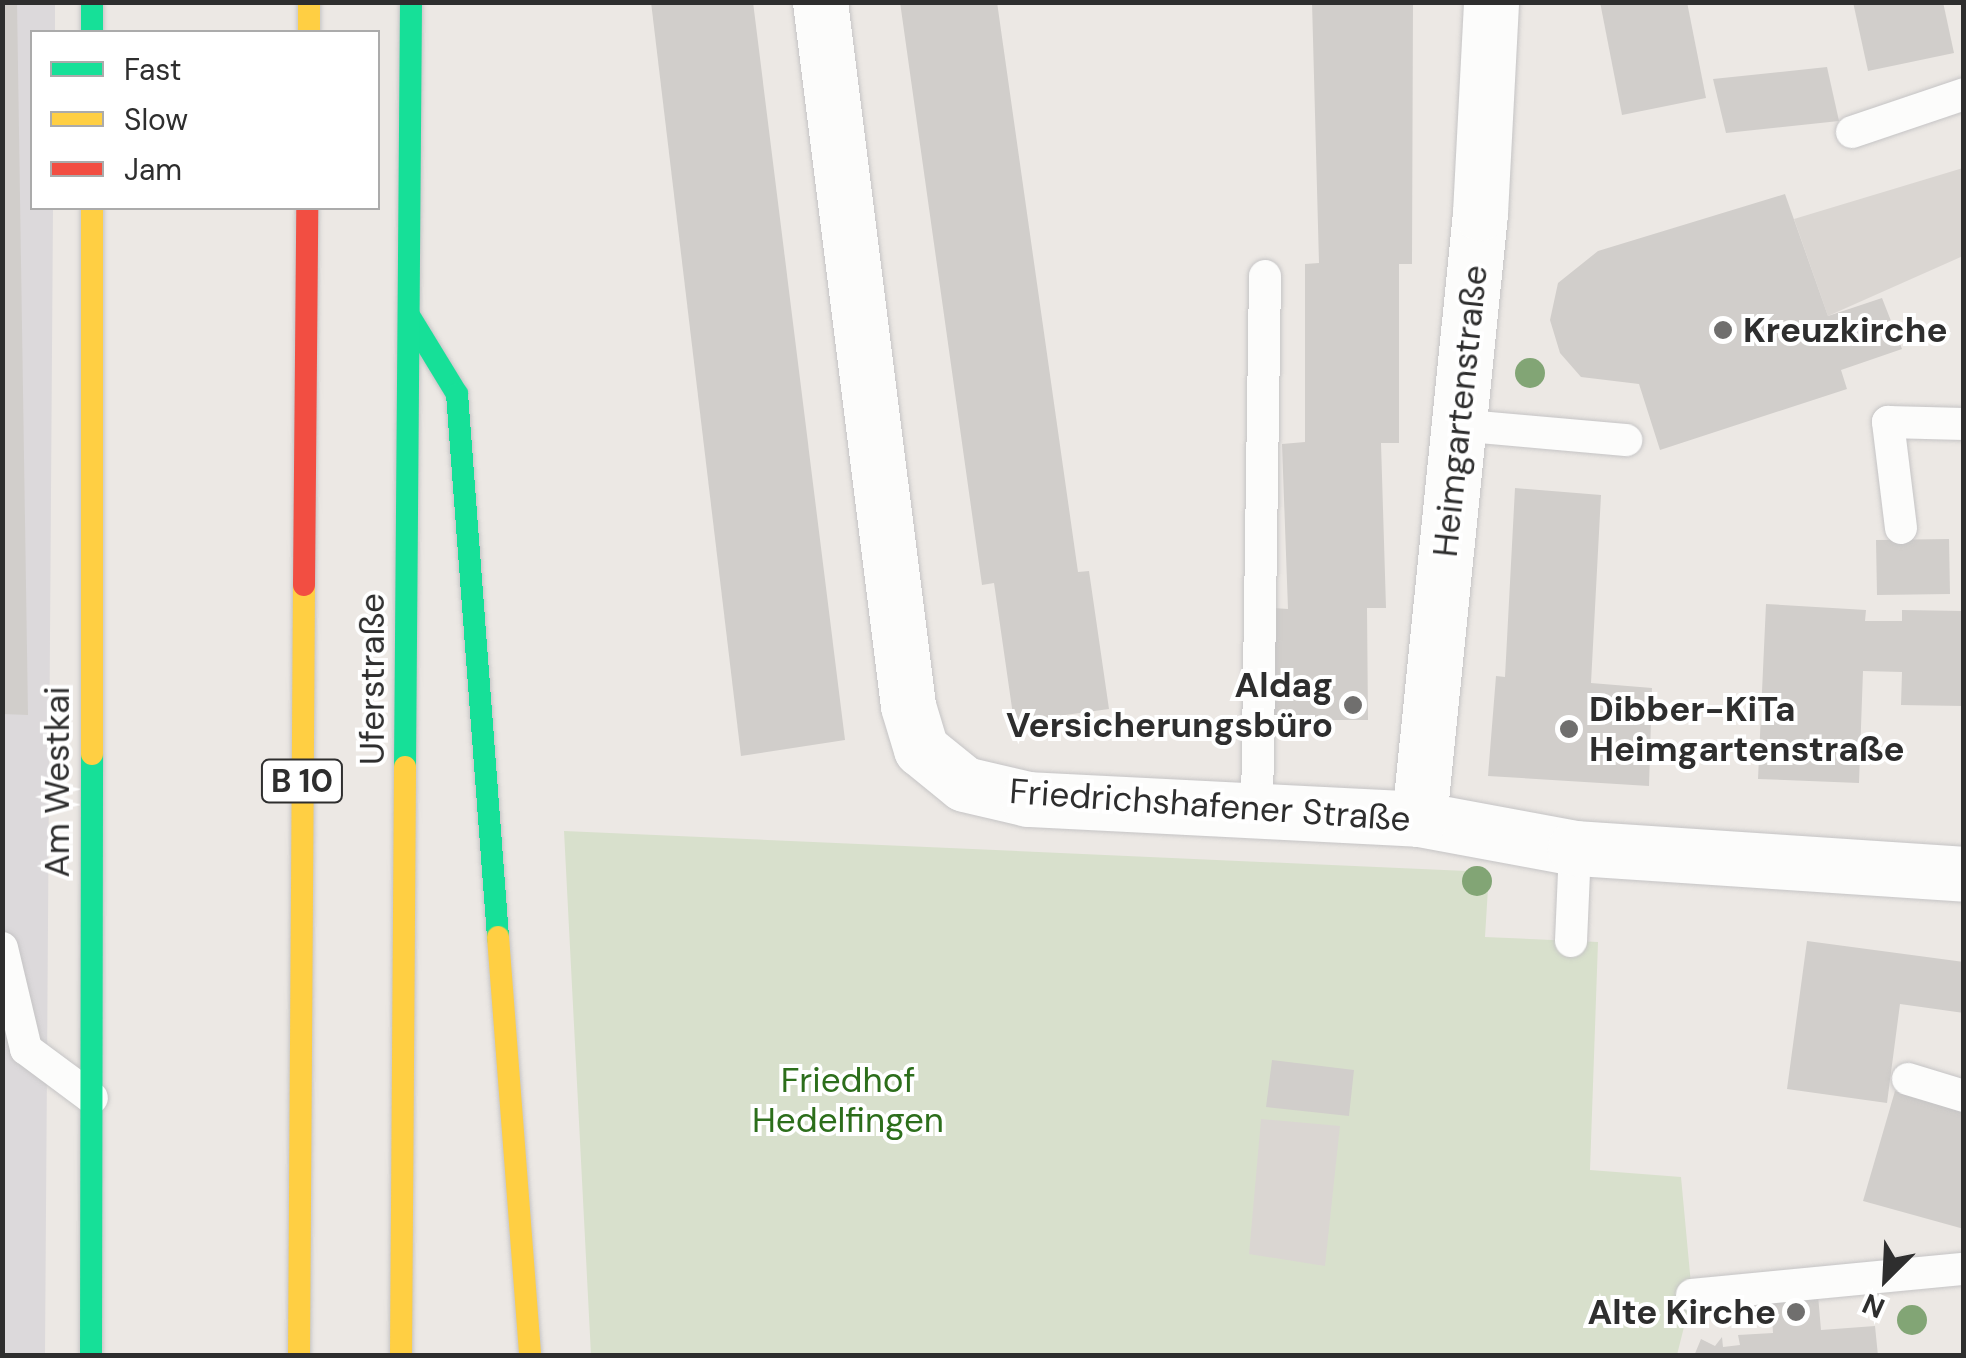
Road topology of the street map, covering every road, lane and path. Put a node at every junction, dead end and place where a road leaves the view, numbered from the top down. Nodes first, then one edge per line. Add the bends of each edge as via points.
1 (92, 2) edge
2 (309, 2) edge
3 (411, 2) edge
4 (820, 2) edge
5 (1491, 2) edge
6 (92, 30) edge
7 (309, 30) edge
8 (1964, 94) edge
9 (1852, 132) dead end
10 (92, 210) edge
11 (307, 210) edge
12 (1264, 276) dead end
13 (410, 317) junction
14 (1457, 424) junction
15 (1964, 424) edge
16 (1626, 440) dead end
17 (1900, 528) dead end
18 (1258, 810) junction
19 (1419, 819) junction
20 (1576, 848) junction
21 (1964, 874) edge
22 (1570, 941) dead end
23 (2, 948) edge
24 (1908, 1079) dead end
25 (1964, 1096) edge
26 (92, 1098) junction
27 (1964, 1270) edge
28 (1692, 1295) dead end
29 (91, 1356) edge
30 (299, 1356) edge
31 (401, 1356) edge
32 (530, 1356) edge

1 - 6 main road
2 - 7 main road
3 - 13 main road, Uferstraße
4 - 18 street, Friedrichshafener Straße via 908,706 920,749 964,784 1028,798
5 - 14 street, Heimgartenstraße via 1494,62
8 - 9 lane
10 - 26 main road, Am Westkai
11 - 30 main road, Uferstraße / B 10
12 - 18 lane
13 - 31 main road, Uferstraße
13 - 32 main road via 457,394
14 - 16 lane
14 - 19 street, Heimgartenstraße
15 - 17 lane via 1888,422
18 - 19 street, Friedrichshafener Straße
19 - 20 street, Friedrichshafener Straße
20 - 21 street, Friedrichshafener Straße
20 - 22 lane
23 - 26 lane via 26,1050
24 - 25 lane
26 - 29 main road, Am Westkai
27 - 28 lane

